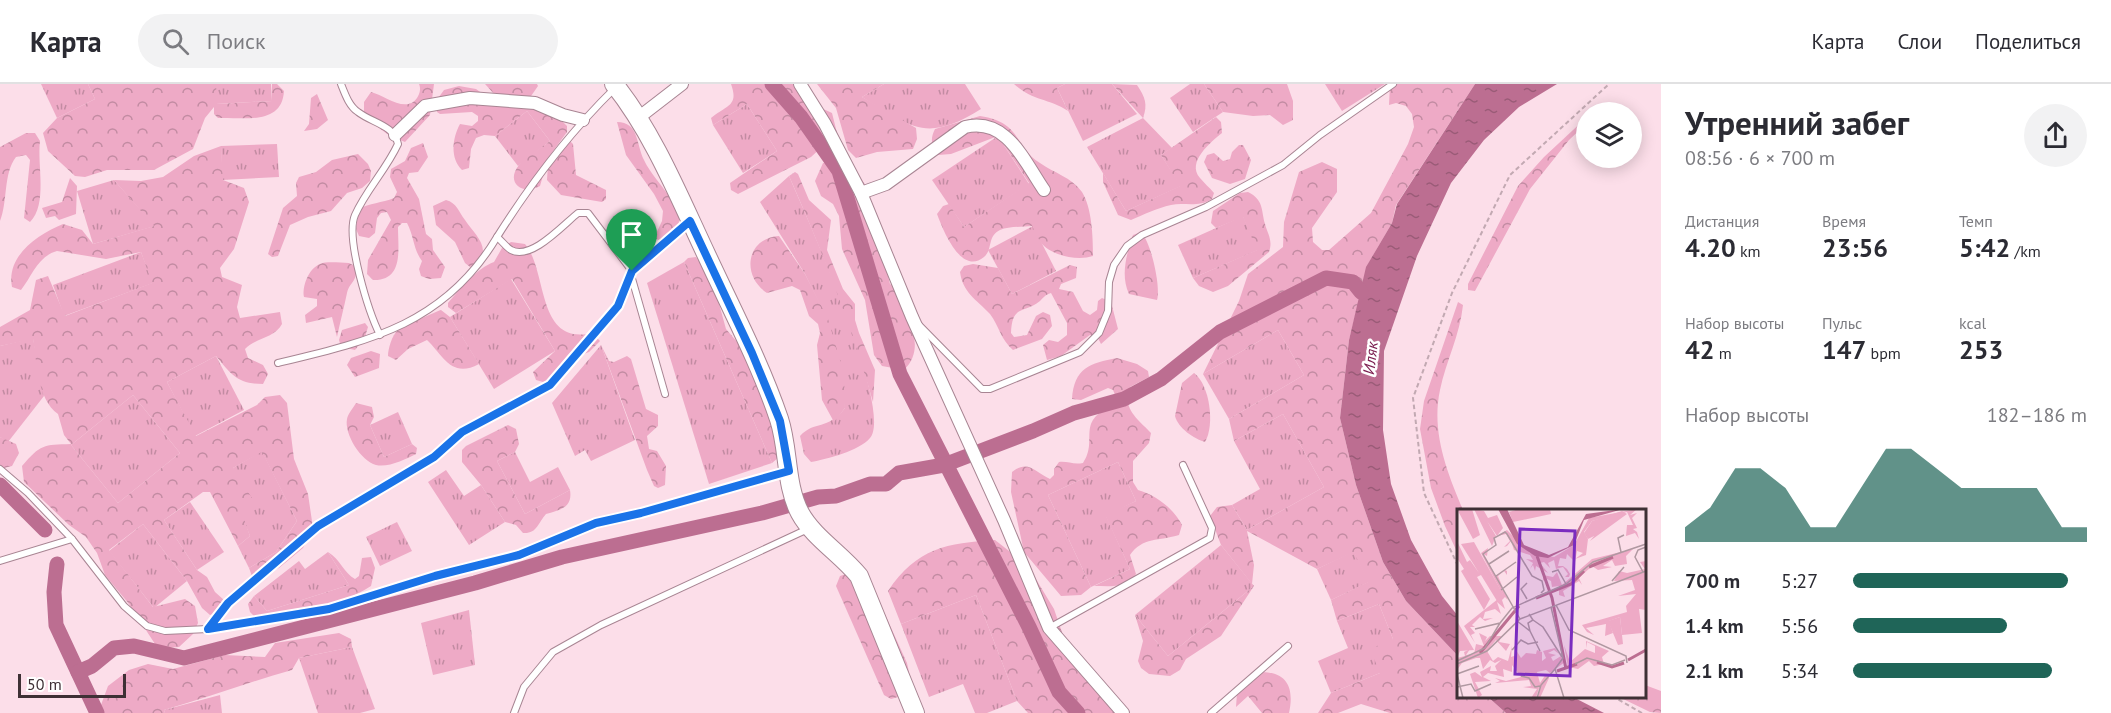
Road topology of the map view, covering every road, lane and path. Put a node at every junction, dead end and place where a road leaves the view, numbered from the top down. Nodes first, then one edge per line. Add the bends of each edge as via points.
1 (340, 84) edge
2 (682, 84) edge
3 (800, 84) edge
4 (1393, 84) edge
5 (1609, 84) edge
6 (615, 85) edge
7 (638, 118) junction
8 (583, 120) junction
9 (395, 135) junction
10 (1044, 190) dead end
11 (861, 193) junction
12 (690, 221) junction
13 (497, 237) junction
14 (631, 272) junction
15 (912, 317) junction
16 (380, 335) junction
17 (278, 363) dead end
18 (665, 394) dead end
19 (1183, 465) dead end
20 (0, 469) edge
21 (789, 471) junction
22 (810, 528) junction
23 (72, 539) junction
24 (0, 561) edge
25 (1457, 564) edge
26 (1049, 628) junction
27 (208, 629) junction
28 (1288, 646) dead end
29 (1616, 698) edge
30 (514, 713) edge
31 (915, 713) edge
32 (1123, 713) edge
33 (1211, 713) edge
34 (1642, 713) edge

1 - 9 lane via 357,112
2 - 7 street
3 - 11 street
4 - 15 lane via 1283,165 1127,246 1114,265 1108,311 1099,333 1080,352 982,389
5 - 25 path via 1510,175 1452,293 1413,398 1424,493
6 - 7 street
6 - 8 lane
7 - 12 street
8 - 9 street via 535,103 470,98 425,106
8 - 13 lane via 524,195
9 - 16 lane via 398,144 389,164 353,218 358,272 369,315
10 - 11 street via 1011,141 985,124 965,128 886,184
11 - 15 street
12 - 14 lane
12 - 21 street via 780,421
13 - 14 lane via 511,250 534,249 578,213 588,213
13 - 16 lane via 482,263 447,298
14 - 18 lane
14 - 27 lane via 618,306 550,385 462,432 434,457 318,526 228,603
15 - 26 street
16 - 17 lane via 356,345
19 - 26 lane via 1212,528 1210,538
20 - 23 lane
21 - 22 street via 799,511
21 - 27 lane via 596,523 519,555 329,609
22 - 30 lane via 601,625 553,652 524,687
22 - 31 street via 859,576
23 - 24 lane
23 - 27 lane via 124,606 147,626 165,631
26 - 32 street
28 - 33 lane
29 - 34 path

